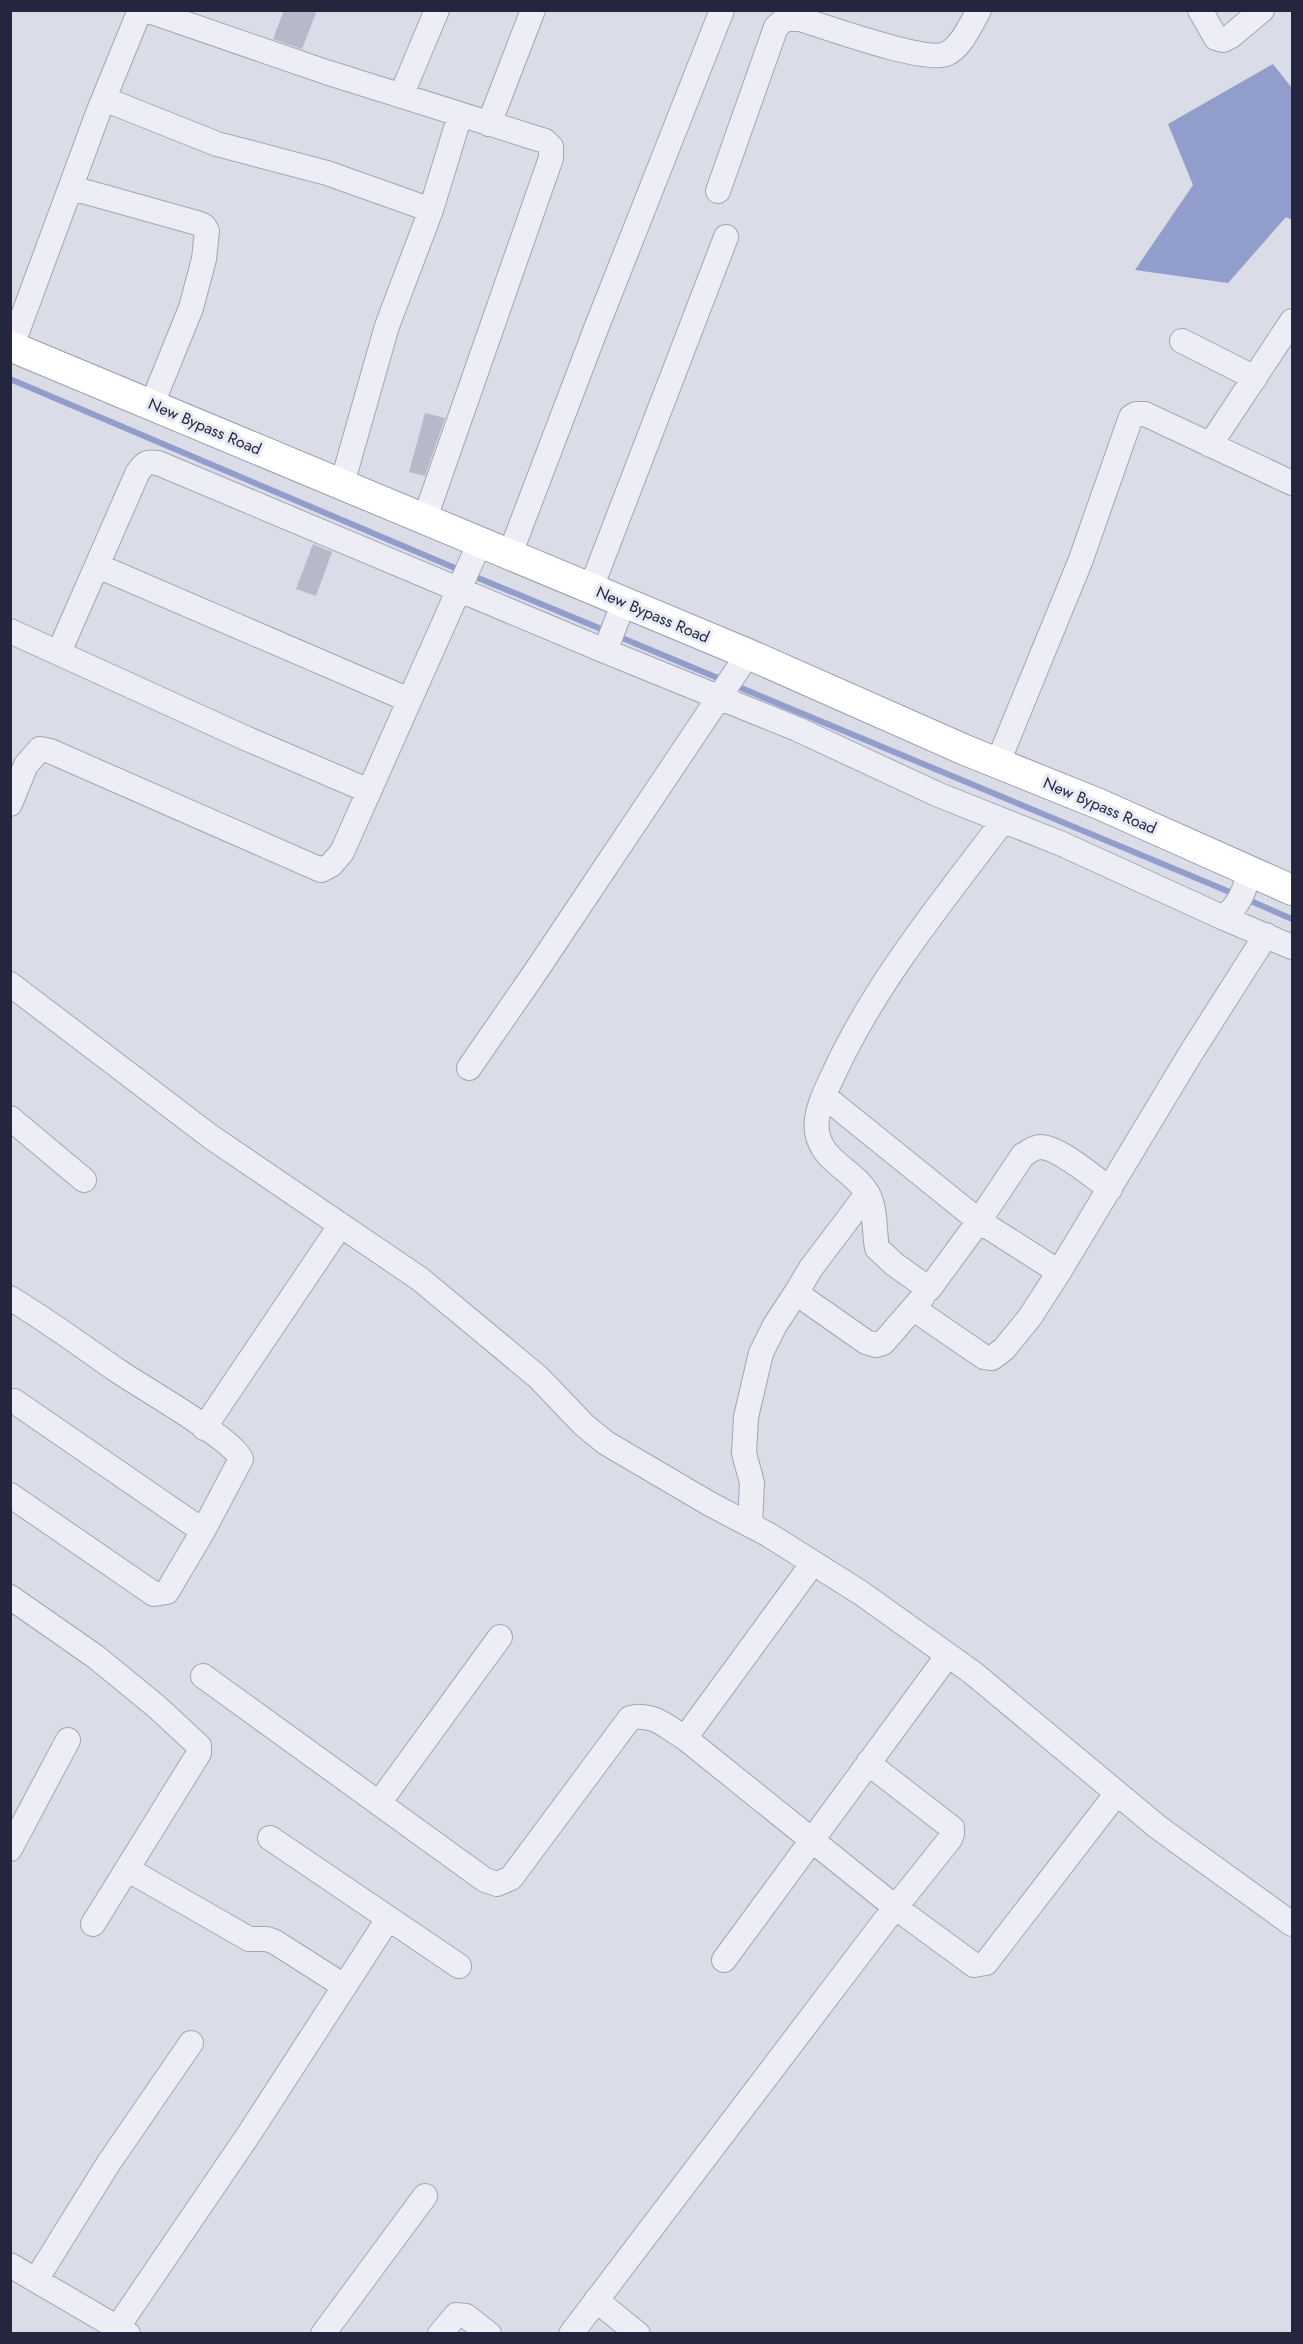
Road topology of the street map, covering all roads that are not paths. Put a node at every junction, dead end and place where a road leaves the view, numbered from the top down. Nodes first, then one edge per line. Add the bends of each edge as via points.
1 (140, 10) edge
2 (146, 10) edge
3 (437, 10) edge
4 (533, 10) edge
5 (722, 10) edge
6 (979, 10) edge
7 (1200, 10) edge
8 (1262, 10) edge
9 (402, 96) junction
10 (104, 99) junction
11 (460, 115) junction
12 (489, 124) junction
13 (72, 188) junction
14 (718, 191) dead end
15 (431, 210) junction
16 (726, 237) dead end
17 (1293, 321) edge
18 (1182, 341) dead end
19 (11, 348) edge
20 (1255, 378) junction
21 (152, 404) junction
22 (1210, 445) junction
23 (1293, 483) edge
24 (342, 484) junction
25 (425, 518) junction
26 (510, 554) junction
27 (98, 566) junction
28 (467, 569) junction
29 (591, 588) junction
30 (613, 629) junction
31 (10, 631) edge
32 (59, 652) junction
33 (732, 678) junction
34 (409, 700) junction
35 (998, 762) junction
36 (369, 791) junction
37 (10, 804) edge
38 (1004, 821) junction
39 (1293, 890) edge
40 (1239, 897) junction
41 (1266, 935) junction
42 (1293, 947) edge
43 (10, 984) edge
44 (469, 1068) dead end
45 (824, 1096) junction
46 (10, 1118) edge
47 (84, 1180) dead end
48 (1110, 1189) junction
49 (867, 1194) junction
50 (979, 1221) junction
51 (843, 1224) junction
52 (340, 1226) junction
53 (877, 1248) junction
54 (1059, 1272) junction
55 (928, 1289) junction
56 (796, 1293) junction
57 (10, 1298) edge
58 (914, 1309) junction
59 (12, 1399) edge
60 (204, 1428) junction
61 (10, 1495) edge
62 (750, 1525) junction
63 (203, 1531) junction
64 (813, 1563) junction
65 (10, 1597) edge
66 (500, 1637) dead end
67 (948, 1655) junction
68 (203, 1676) dead end
69 (685, 1738) junction
70 (68, 1740) dead end
71 (868, 1762) junction
72 (1116, 1793) junction
73 (379, 1803) junction
74 (270, 1838) dead end
75 (811, 1839) junction
76 (10, 1849) edge
77 (127, 1869) junction
78 (895, 1908) junction
79 (388, 1919) junction
80 (93, 1924) dead end
81 (1293, 1924) edge
82 (724, 1960) dead end
83 (459, 1966) dead end
84 (344, 1986) junction
85 (191, 2043) dead end
86 (424, 2196) dead end
87 (10, 2265) edge
88 (36, 2280) junction
89 (596, 2300) junction
90 (119, 2331) edge
91 (323, 2334) edge
92 (440, 2334) edge
93 (489, 2334) edge
94 (571, 2334) edge
95 (638, 2334) edge

1 - 10 street
2 - 9 street
3 - 9 street
4 - 12 street
5 - 26 street
6 - 14 street via 960,42 948,54 935,57 800,19 785,19 776,27
7 - 8 street via 1216,38 1223,40
9 - 11 street
10 - 13 street
10 - 15 street via 217,144 327,173
11 - 12 street
11 - 15 street
12 - 25 street via 545,141 552,153
13 - 19 street
13 - 21 street via 197,223 207,231 191,308
15 - 24 street via 387,326
16 - 29 street
17 - 20 street
18 - 20 street
19 - 21 main road, New Bypass Road
20 - 22 street
21 - 24 main road, New Bypass Road
22 - 23 street
22 - 35 street via 1145,414 1131,417 1080,562
24 - 25 main road, New Bypass Road
25 - 28 main road, New Bypass Road
26 - 28 main road, New Bypass Road
26 - 29 main road, New Bypass Road
27 - 28 street via 137,474 150,461
27 - 32 street
27 - 34 street
28 - 30 street
28 - 34 street
29 - 30 main road, New Bypass Road
30 - 33 main road, New Bypass Road
30 - 33 street
31 - 32 street
32 - 36 street
33 - 35 main road, New Bypass Road
33 - 38 street via 797,729
33 - 44 street
34 - 36 street
35 - 40 main road, New Bypass Road via 1099,804
36 - 37 street via 342,852 321,870 40,749 27,765
38 - 40 street via 1062,844
38 - 45 street via 898,961 859,1024
39 - 40 main road, New Bypass Road
40 - 41 street
41 - 42 street
41 - 48 street
43 - 52 street via 211,1137
45 - 49 street via 817,1127 819,1142
45 - 50 street
46 - 47 street
48 - 50 street via 1057,1152 1042,1147 1033,1149 1023,1155
48 - 54 street
49 - 51 street
49 - 53 street via 873,1208
50 - 54 street
50 - 55 street
51 - 53 street
51 - 56 street
52 - 60 street
52 - 62 street via 420,1279 538,1377 606,1443
53 - 55 street
54 - 58 street via 1030,1317 992,1358 984,1357
55 - 58 street
56 - 58 street via 876,1345 883,1343
56 - 62 street via 761,1353 746,1417 744,1453 752,1483
57 - 60 street
59 - 63 street
60 - 63 street via 234,1449 241,1459
61 - 63 street via 154,1594 167,1592
62 - 64 street
64 - 67 street
64 - 69 street
65 - 77 street via 96,1657 199,1746 199,1753
66 - 73 street
67 - 71 street
67 - 72 street
68 - 73 street
69 - 73 street via 658,1720 641,1715 630,1718 511,1878 497,1884 485,1880
69 - 75 street
70 - 76 street
71 - 75 street
71 - 78 street via 952,1828 950,1839
72 - 78 street via 986,1963 974,1965
72 - 81 street
74 - 79 street
75 - 78 street
75 - 82 street
77 - 80 street
77 - 84 street via 249,1939 275,1942
78 - 89 street
79 - 83 street
79 - 84 street
84 - 90 street
85 - 88 street via 108,2164
86 - 91 street
87 - 88 street
88 - 90 street
89 - 94 street
89 - 95 street
92 - 93 street via 456,2315 466,2316

